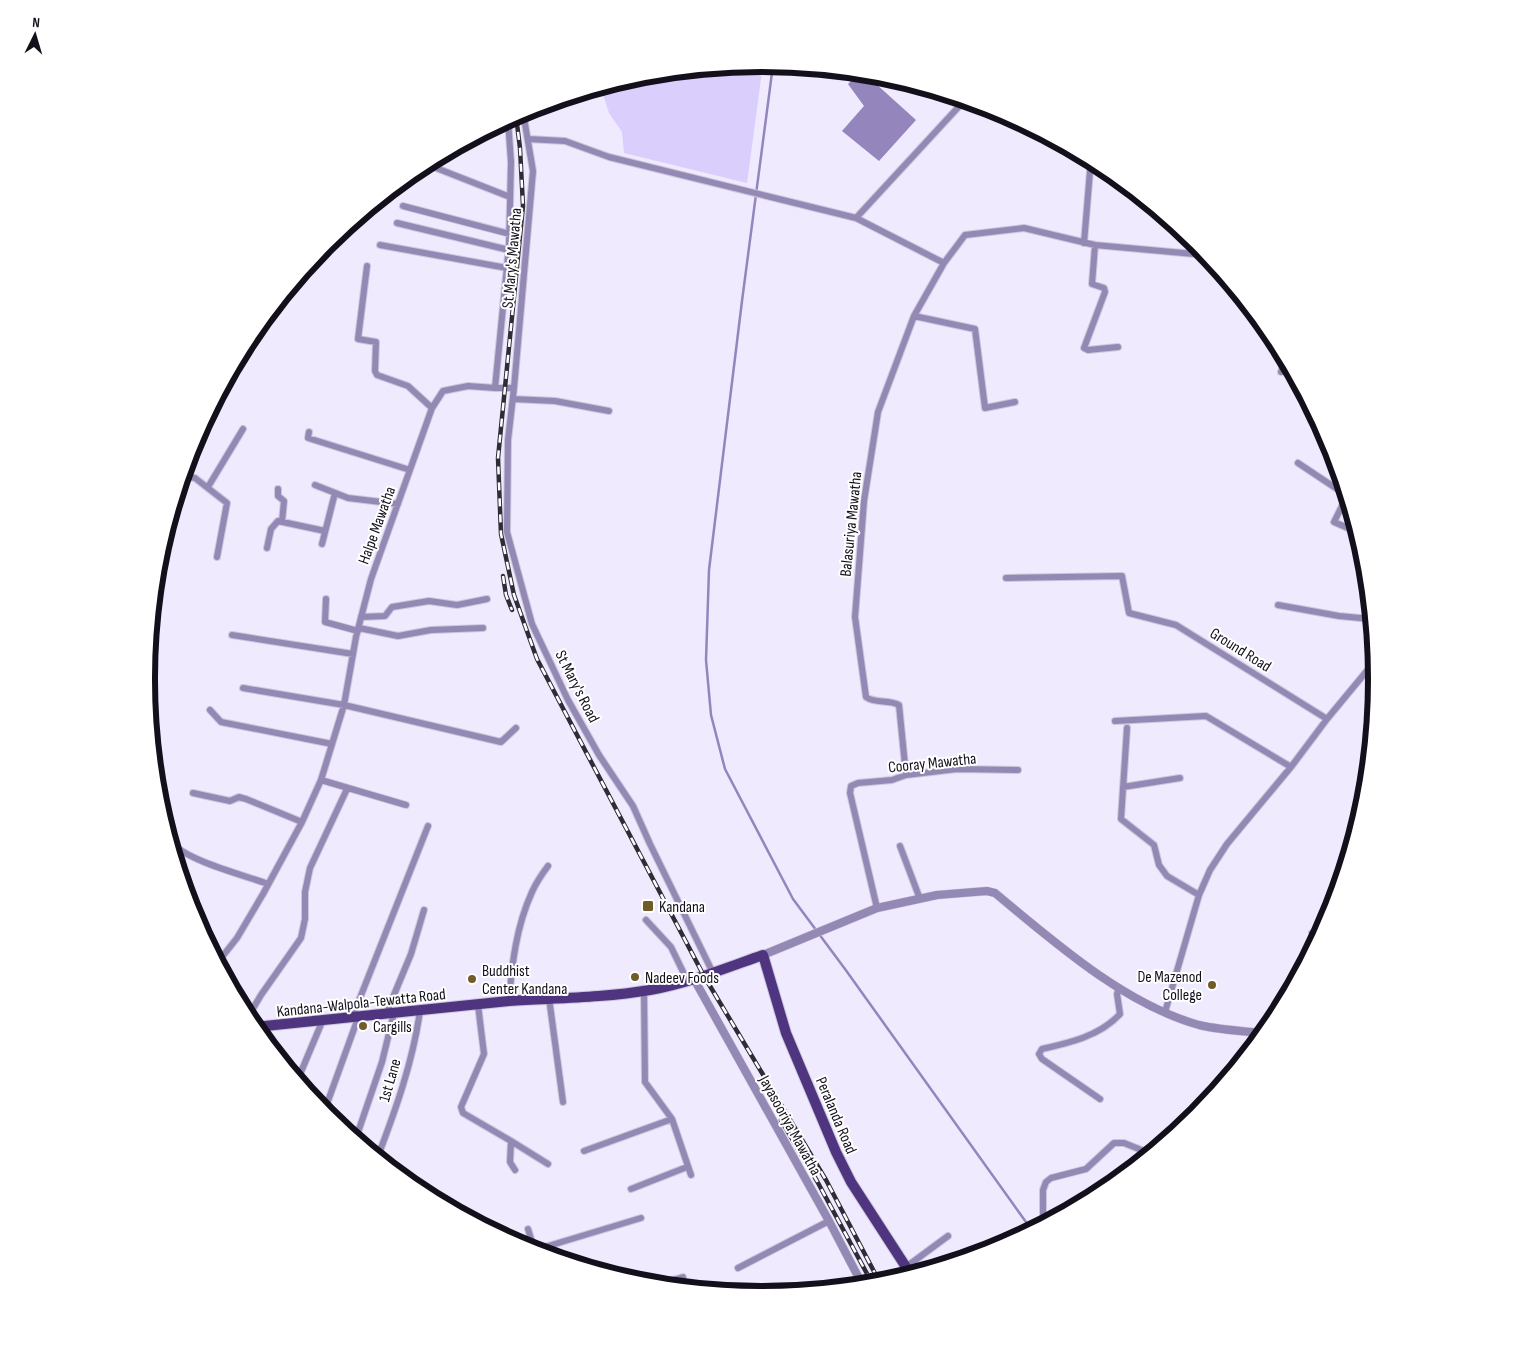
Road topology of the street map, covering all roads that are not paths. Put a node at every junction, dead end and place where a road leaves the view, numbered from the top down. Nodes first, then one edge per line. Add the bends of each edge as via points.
1 (959, 106) edge
2 (525, 121) edge
3 (509, 128) edge
4 (528, 139) junction
5 (436, 168) edge
6 (1090, 171) dead end
7 (510, 197) junction
8 (404, 206) dead end
9 (856, 218) junction
10 (397, 223) dead end
11 (510, 234) junction
12 (1084, 242) junction
13 (380, 245) dead end
14 (1095, 245) junction
15 (509, 250) junction
16 (1194, 254) edge
17 (944, 263) junction
18 (367, 266) dead end
19 (507, 268) junction
20 (914, 316) junction
21 (1118, 347) dead end
22 (1282, 369) edge
23 (1281, 372) dead end
24 (495, 388) junction
25 (514, 388) junction
26 (513, 399) junction
27 (1015, 402) dead end
28 (432, 408) junction
29 (610, 411) dead end
30 (243, 429) dead end
31 (309, 432) dead end
32 (1298, 463) dead end
33 (410, 470) junction
34 (190, 477) edge
35 (315, 484) dead end
36 (208, 487) junction
37 (278, 489) dead end
38 (1338, 491) edge
39 (335, 493) junction
40 (398, 504) junction
41 (1342, 505) edge
42 (282, 522) junction
43 (1348, 528) edge
44 (325, 531) junction
45 (322, 544) dead end
46 (267, 548) dead end
47 (217, 557) dead end
48 (1006, 578) dead end
49 (326, 599) dead end
50 (487, 599) dead end
51 (1278, 605) dead end
52 (361, 617) junction
53 (1365, 618) edge
54 (483, 628) dead end
55 (358, 630) junction
56 (232, 635) dead end
57 (353, 654) junction
58 (1368, 670) edge
59 (243, 688) dead end
60 (344, 705) junction
61 (210, 710) dead end
62 (1327, 718) junction
63 (1115, 721) dead end
64 (516, 728) dead end
65 (1127, 728) dead end
66 (332, 744) junction
67 (1291, 768) junction
68 (1018, 770) dead end
69 (906, 775) junction
70 (1180, 778) dead end
71 (321, 780) junction
72 (1122, 787) junction
73 (347, 789) junction
74 (194, 793) dead end
75 (406, 805) dead end
76 (302, 822) junction
77 (428, 826) dead end
78 (900, 846) dead end
79 (180, 850) edge
80 (548, 866) dead end
81 (268, 884) junction
82 (1199, 895) junction
83 (920, 899) junction
84 (877, 908) junction
85 (424, 910) dead end
86 (646, 920) dead end
87 (763, 955) junction
88 (223, 956) edge
89 (713, 973) junction
90 (691, 981) junction
91 (1119, 988) junction
92 (644, 990) junction
93 (549, 998) junction
94 (509, 1001) junction
95 (478, 1004) junction
96 (253, 1009) edge
97 (420, 1011) junction
98 (1165, 1012) junction
99 (390, 1014) junction
100 (355, 1018) junction
101 (322, 1022) junction
102 (264, 1026) edge
103 (1254, 1032) edge
104 (301, 1073) edge
105 (1100, 1099) dead end
106 (327, 1102) edge
107 (563, 1102) dead end
108 (672, 1119) junction
109 (358, 1131) edge
110 (511, 1141) junction
111 (380, 1150) edge
112 (1143, 1150) edge
113 (584, 1151) dead end
114 (548, 1164) dead end
115 (687, 1167) junction
116 (515, 1170) dead end
117 (691, 1174) dead end
118 (631, 1189) dead end
119 (1043, 1216) edge
120 (641, 1218) dead end
121 (829, 1221) junction
122 (528, 1229) dead end
123 (948, 1236) dead end
124 (532, 1240) edge
125 (548, 1246) edge
126 (914, 1266) edge
127 (738, 1268) dead end
128 (907, 1268) edge
129 (683, 1277) dead end
130 (857, 1278) edge
131 (676, 1279) edge

1 - 9 street
2 - 4 street, St.Mary's Mawatha
3 - 7 street
4 - 9 street via 565,141 609,157
4 - 25 street, St.Mary's Mawatha via 533,171
5 - 7 street
6 - 12 street
7 - 11 street
8 - 11 street
9 - 17 street
10 - 15 street
11 - 15 street
12 - 14 street, Balasuriya Mawatha
12 - 17 street, Balasuriya Mawatha via 1024,228 965,235
13 - 19 street
14 - 16 street, Balasuriya Mawatha
14 - 21 street via 1092,284 1104,288 1104,292 1084,348
15 - 19 street
17 - 20 street, Balasuriya Mawatha
18 - 28 street via 358,338 376,342 375,371 378,376 408,386
19 - 24 street
20 - 27 street via 975,330 985,408
20 - 69 street, Balasuriya Mawatha via 878,412 864,501 856,617 866,697 899,705
22 - 23 street
24 - 25 street
24 - 28 street, Halpe Mawatha via 468,386 444,391
25 - 26 street, St Mary's Road
26 - 29 street via 555,401
26 - 89 street, St Mary's Road via 508,440 507,532 532,624 568,700 633,806
28 - 33 street, Halpe Mawatha
30 - 36 street
31 - 33 street via 308,438
32 - 38 street
33 - 40 street, Halpe Mawatha
34 - 36 street
35 - 39 street
36 - 47 street via 228,503
37 - 42 street via 278,496 284,501
39 - 40 street via 348,498
39 - 44 street
40 - 52 street, Halpe Mawatha via 370,579
41 - 43 street via 1334,522
42 - 44 street
42 - 46 street via 271,529
44 - 45 street
48 - 62 street, Ground Road via 1122,576 1129,613 1176,625
49 - 55 street via 325,622
50 - 52 street via 457,605 428,601 392,607 385,616
51 - 53 street
52 - 55 street, Halpe Mawatha
54 - 55 street via 431,630 398,636
55 - 57 street, Halpe Mawatha
56 - 57 street
57 - 60 street, Halpe Mawatha
58 - 62 street
59 - 60 street
60 - 64 street via 501,742
60 - 66 street, Halpe Mawatha
61 - 66 street via 221,722
62 - 67 street
63 - 67 street via 1206,716
65 - 72 street
66 - 71 street, Halpe Mawatha
67 - 82 street via 1227,844
68 - 69 street, Cooray Mawatha via 957,769
69 - 84 street, Cooray Mawatha via 851,786 850,794
70 - 72 street
71 - 73 street
71 - 76 street, Halpe Mawatha
72 - 82 street via 1122,819 1154,845 1160,866 1167,876
73 - 75 street
73 - 96 street via 310,868 301,938
74 - 76 street via 230,801 239,797
76 - 81 street, Halpe Mawatha
77 - 100 street
78 - 83 street
79 - 81 street
80 - 94 street via 532,892 522,918 513,954
81 - 88 street, Halpe Mawatha
82 - 98 street
83 - 84 street
83 - 91 street via 980,891 995,893
84 - 87 street
85 - 99 street
86 - 90 street via 671,947
87 - 89 main road, Kandana-Walpola-Tewatta Road
87 - 128 main road, Peralanda Road via 786,1033 836,1152 851,1182
89 - 90 main road, Kandana-Walpola-Tewatta Road
90 - 92 main road, Kandana-Walpola-Tewatta Road
90 - 121 street, Jayasooriya Mawatha
91 - 98 street
91 - 105 street via 1120,1014 1114,1020 1079,1040 1042,1049 1039,1054
92 - 93 main road, Kandana-Walpola-Tewatta Road via 597,997
92 - 108 street via 644,1082
93 - 94 main road, Kandana-Walpola-Tewatta Road
93 - 107 street
94 - 95 main road, Kandana-Walpola-Tewatta Road
95 - 97 main road, Kandana-Walpola-Tewatta Road
95 - 110 street via 484,1054 462,1113
97 - 99 main road, Kandana-Walpola-Tewatta Road
97 - 111 street, 1st Lane via 400,1099
98 - 103 street via 1198,1025
99 - 100 main road, Kandana-Walpola-Tewatta Road
99 - 109 street via 382,1062
100 - 101 main road, Kandana-Walpola-Tewatta Road
100 - 106 street
101 - 102 main road, Kandana-Walpola-Tewatta Road
101 - 104 street
108 - 113 street
108 - 115 street
110 - 114 street
110 - 116 street via 510,1162
112 - 119 street via 1124,1143 1114,1143 1086,1169 1051,1178 1043,1190
115 - 117 street
115 - 118 street
120 - 125 street
121 - 127 street
121 - 130 street, Jayasooriya Mawatha
122 - 124 street
123 - 126 street
129 - 131 street

